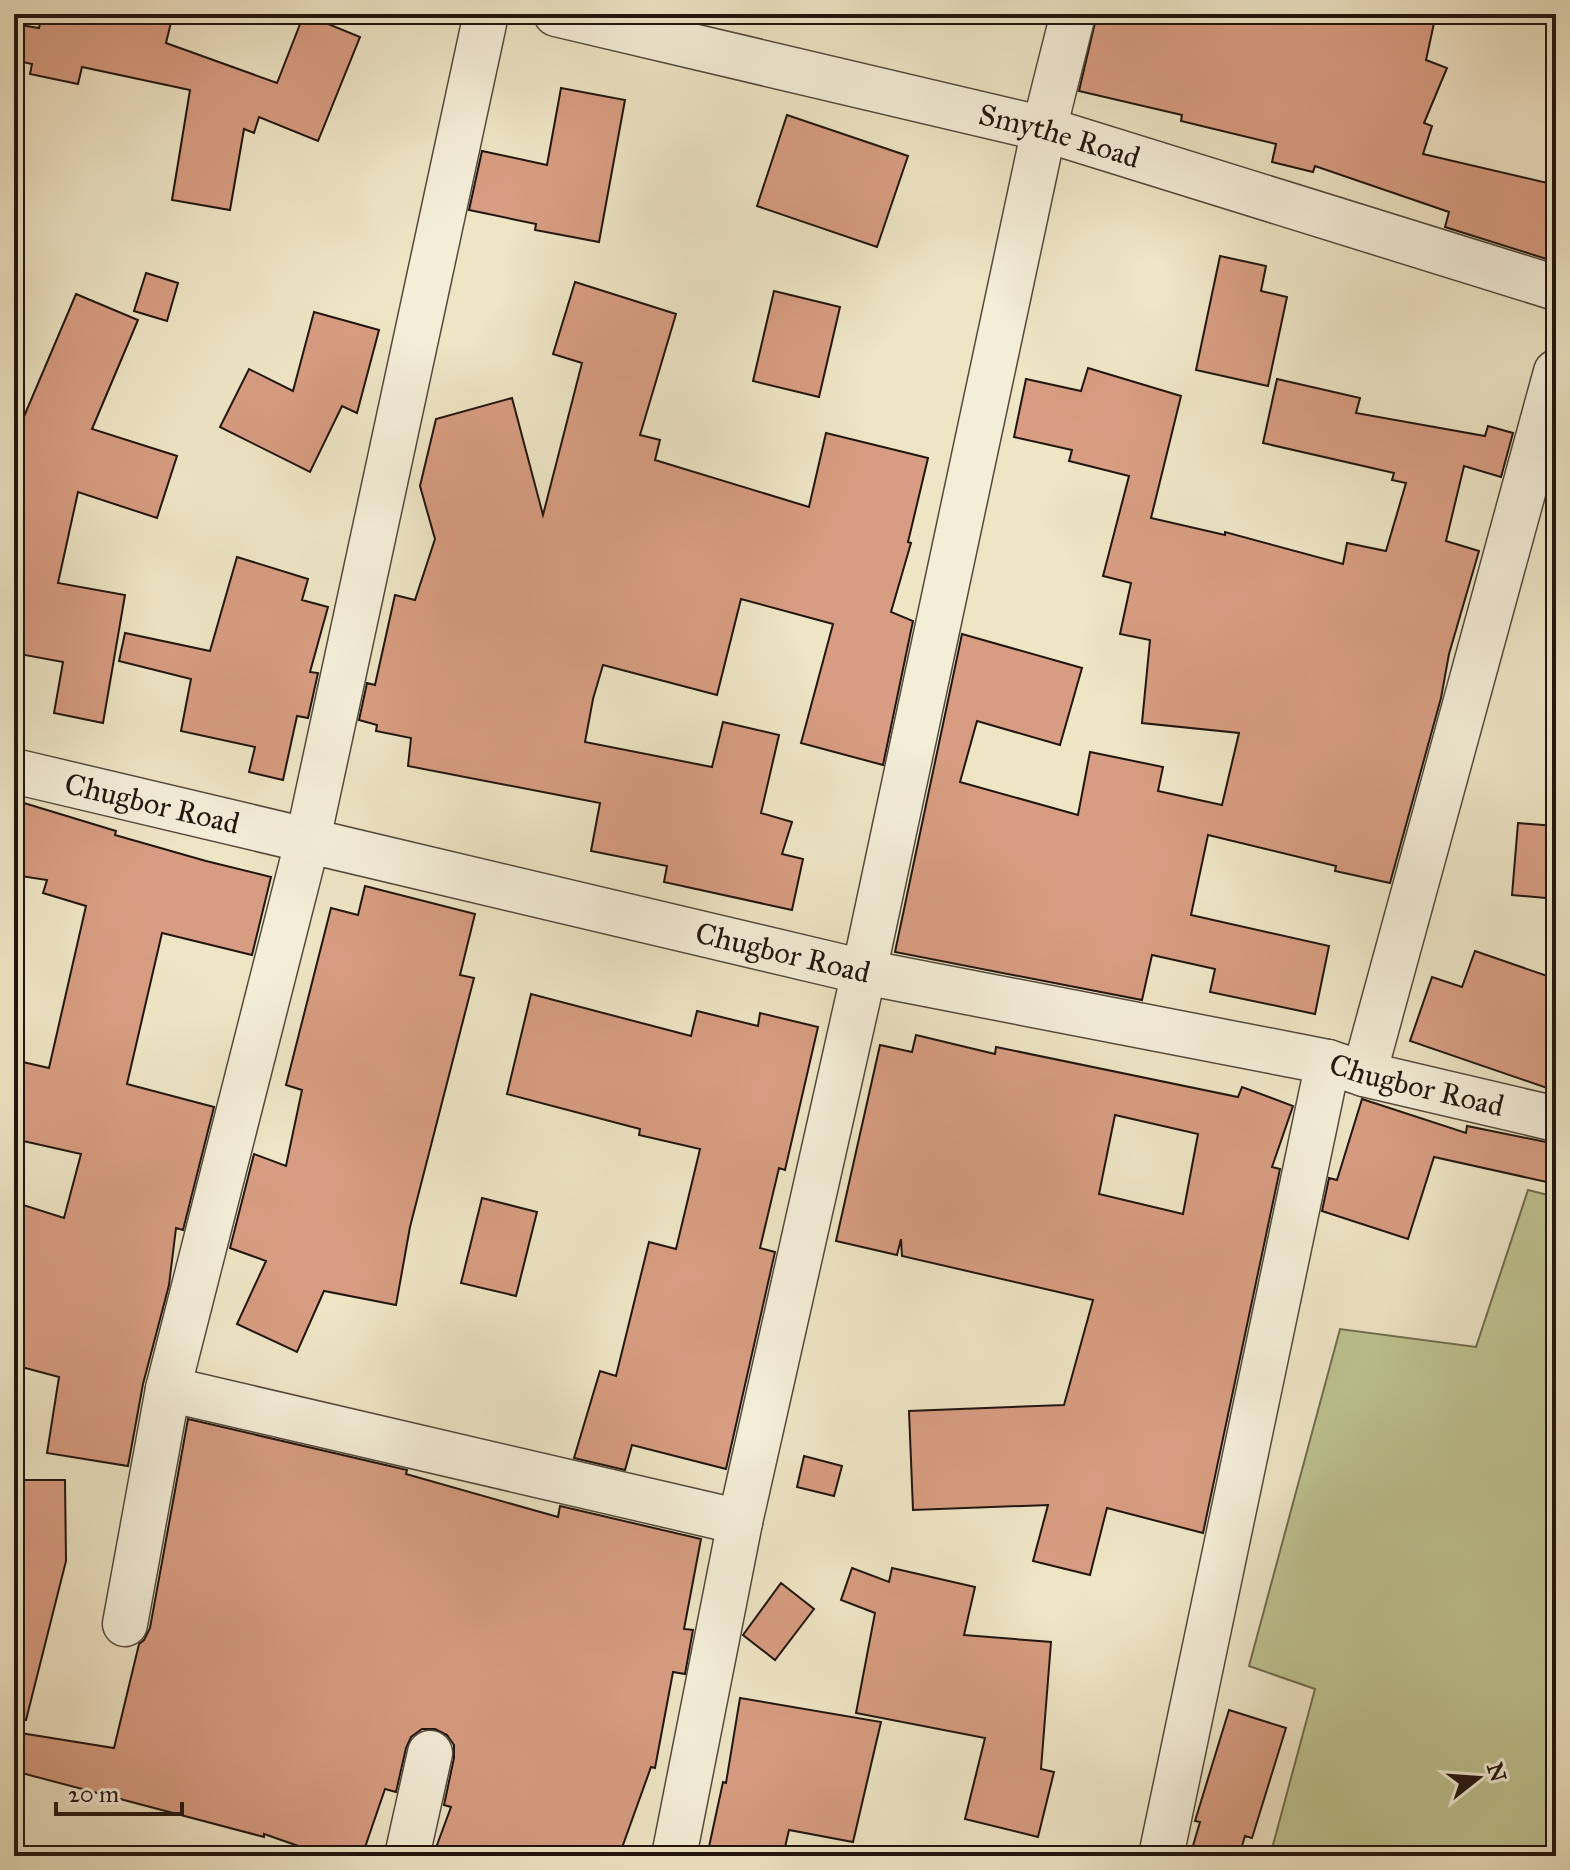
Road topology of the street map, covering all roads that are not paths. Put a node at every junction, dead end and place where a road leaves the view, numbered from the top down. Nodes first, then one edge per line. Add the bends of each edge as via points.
1 (486, 14) edge
2 (556, 14) edge
3 (1073, 14) edge
4 (1044, 129) junction
5 (1556, 288) edge
6 (1556, 372) edge
7 (14, 771) edge
8 (308, 839) junction
9 (864, 972) junction
10 (1346, 1068) junction
11 (1556, 1119) edge
12 (168, 1389) junction
13 (740, 1522) junction
14 (125, 1624) dead end
15 (430, 1753) dead end
16 (407, 1856) edge
17 (674, 1856) edge
18 (1161, 1856) edge

1 - 8 street
2 - 4 street, Smythe Road
3 - 4 street
4 - 5 street, Smythe Road
4 - 9 street
6 - 10 street
7 - 8 street, Chugbor Road
8 - 9 street, Chugbor Road
8 - 12 street
9 - 10 street, Chugbor Road
9 - 13 street
10 - 11 street, Chugbor Road
10 - 18 street
12 - 13 street
12 - 14 street
13 - 17 street
15 - 16 street

